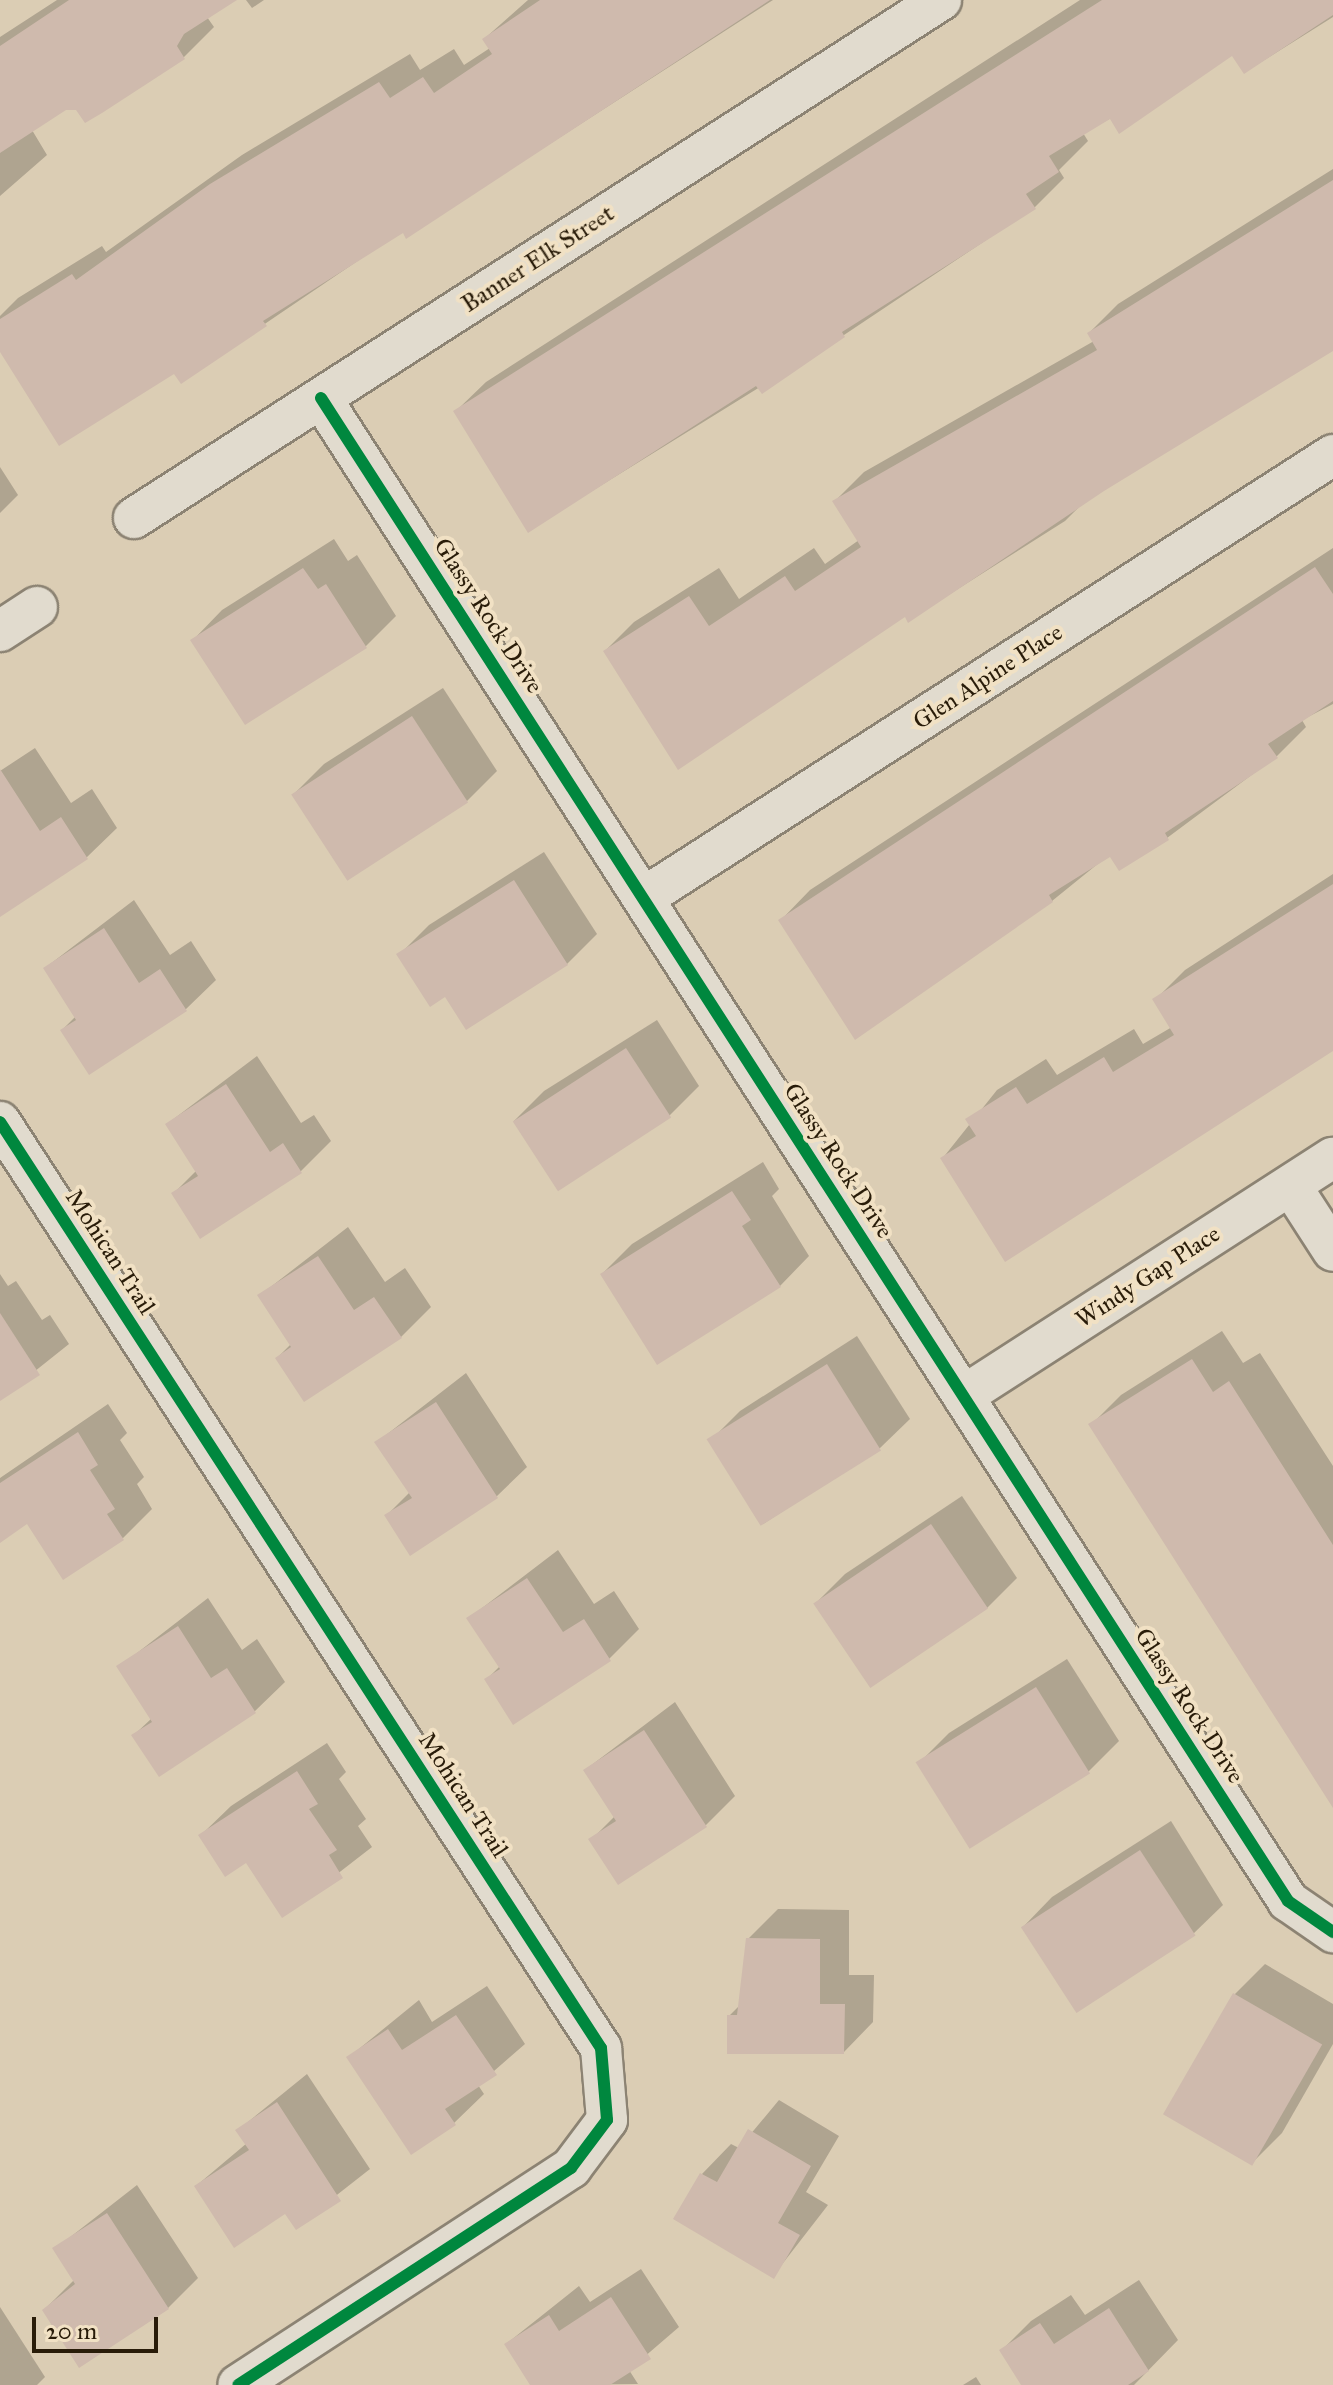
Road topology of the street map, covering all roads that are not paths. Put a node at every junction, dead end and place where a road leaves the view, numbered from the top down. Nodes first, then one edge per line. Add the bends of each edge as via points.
1 (941, 0) edge
2 (321, 398) junction
3 (1333, 455) edge
4 (134, 518) dead end
5 (37, 607) dead end
6 (0, 631) edge
7 (643, 898) junction
8 (0, 1122) edge
9 (1333, 1158) edge
10 (1291, 1186) junction
11 (1333, 1251) edge
12 (963, 1396) junction
13 (1333, 1932) edge
14 (238, 2385) edge

1 - 2 street, Banner Elk Street
2 - 4 street, Banner Elk Street
2 - 7 street, Glassy Rock Drive
3 - 7 street, Glen Alpine Place
5 - 6 street
7 - 12 street, Glassy Rock Drive
8 - 14 street, Mohican Trail via 601,2048 607,2120 571,2168
9 - 10 street, Windy Gap Place
10 - 11 street
10 - 12 street, Windy Gap Place
12 - 13 street, Glassy Rock Drive via 1288,1901

